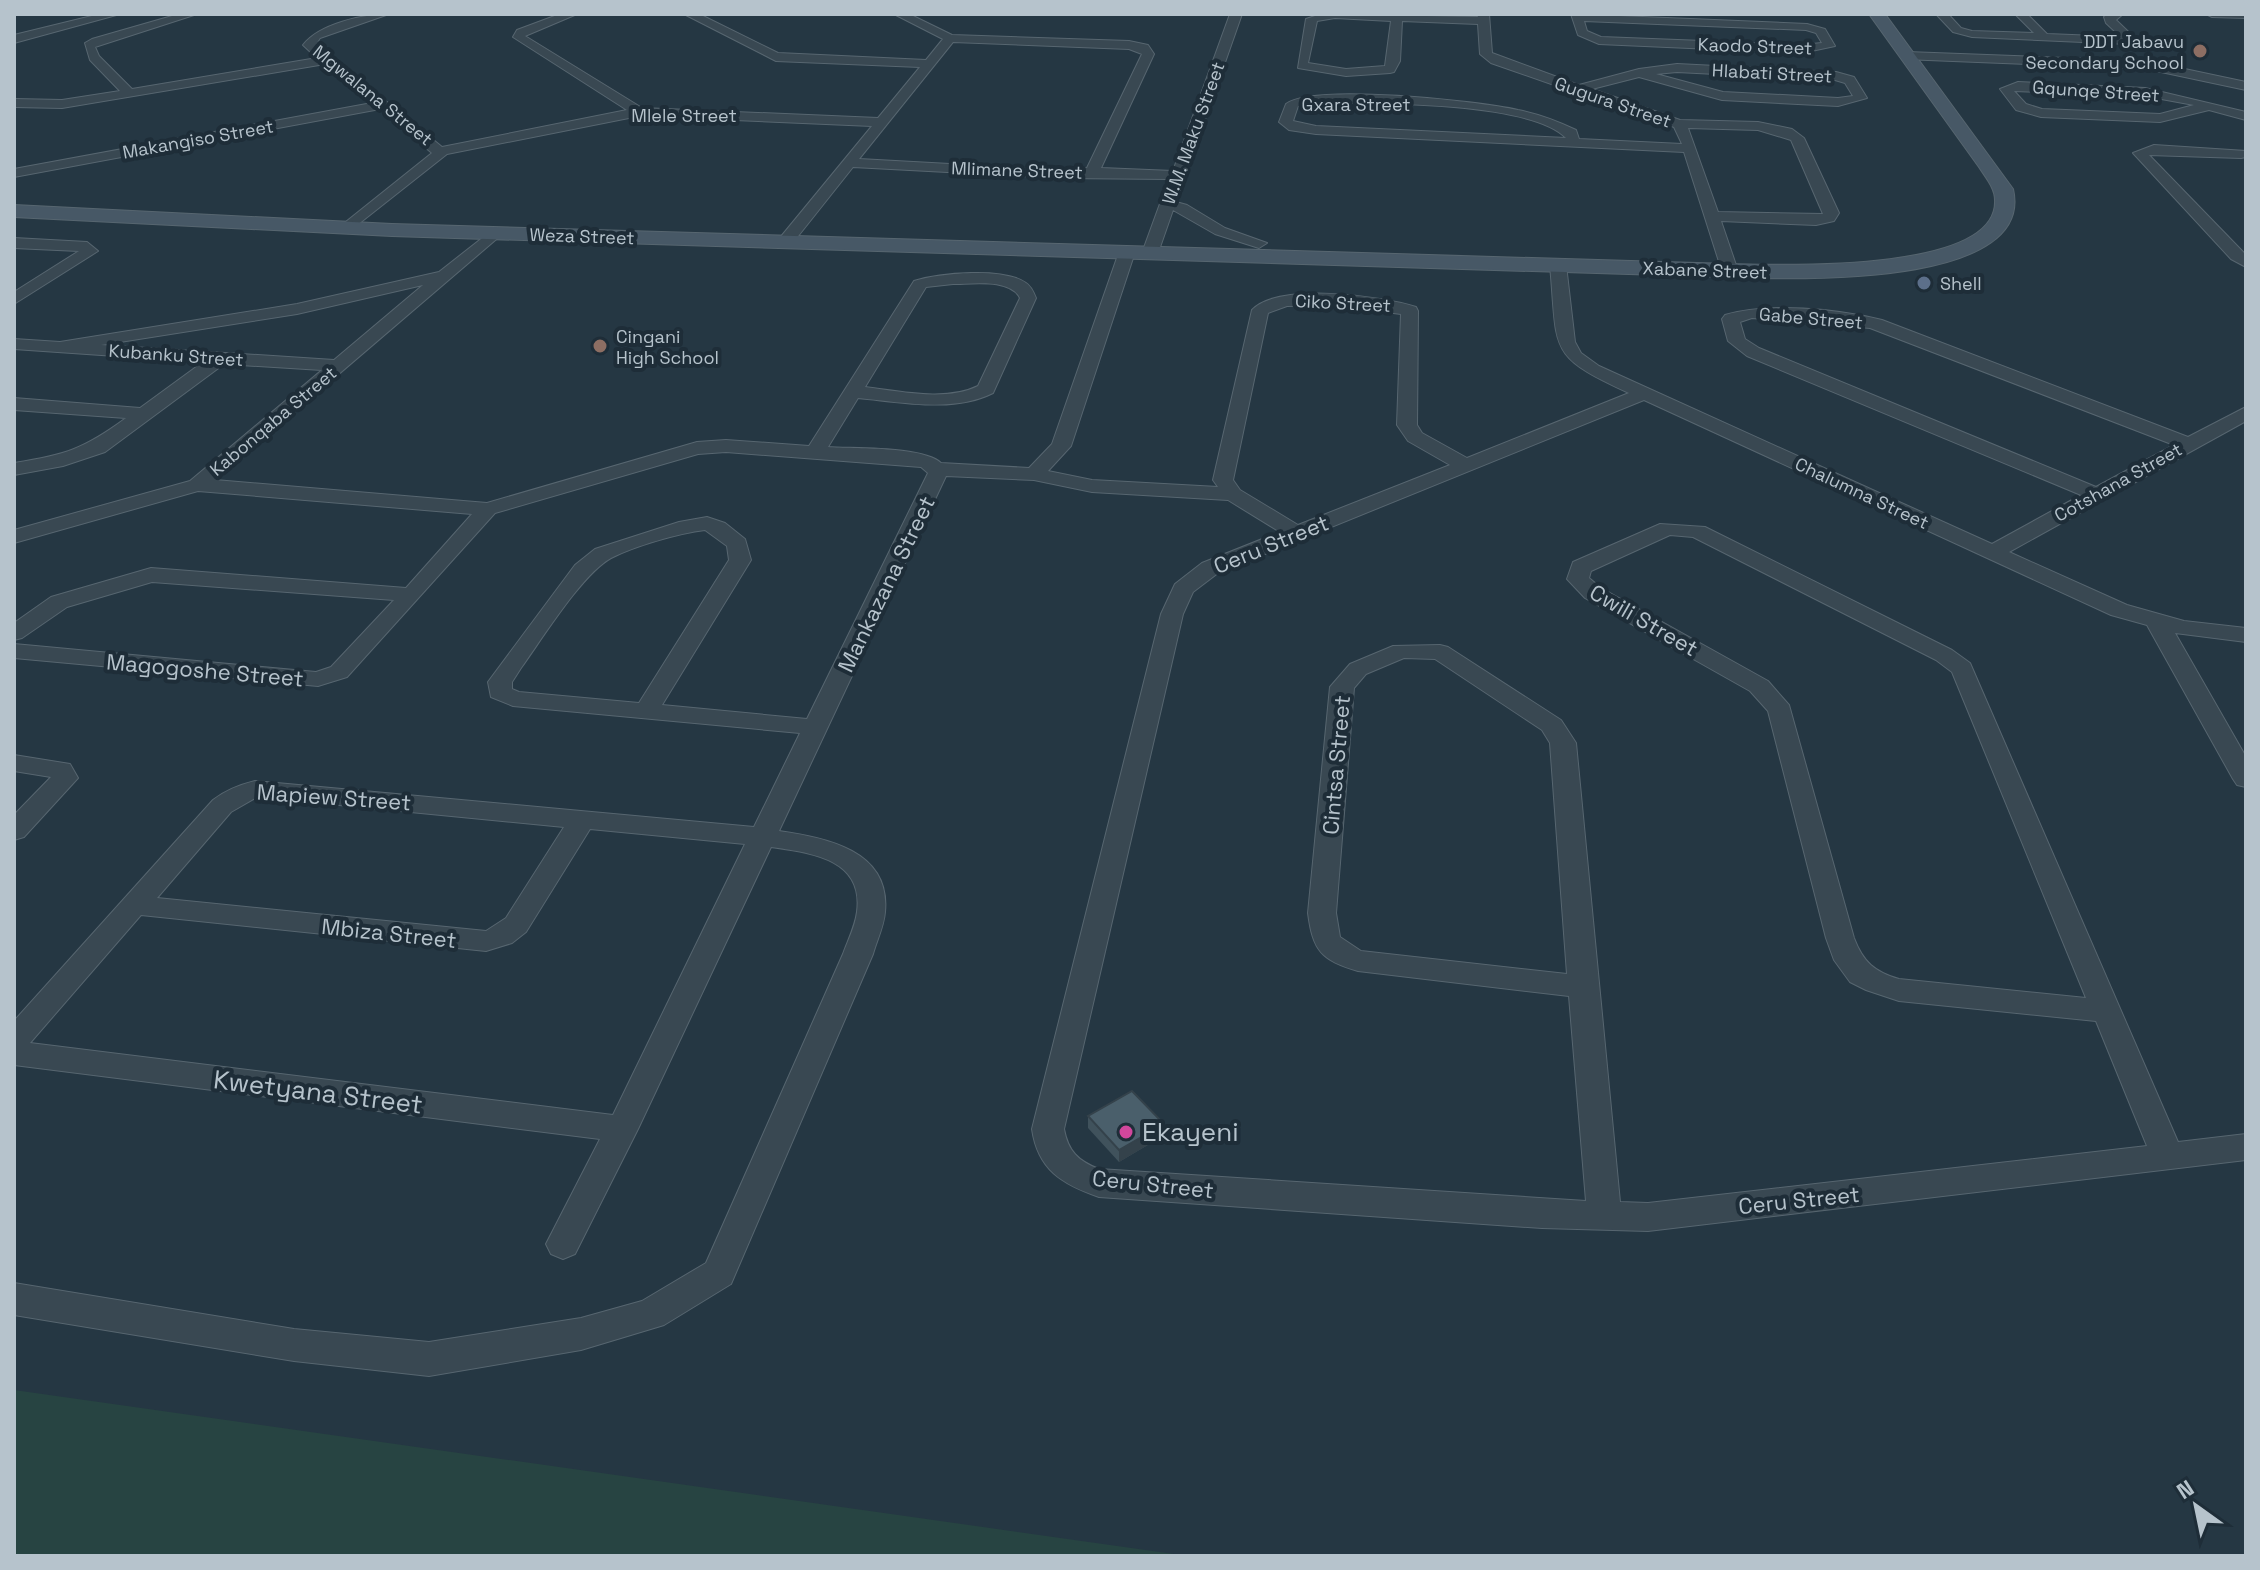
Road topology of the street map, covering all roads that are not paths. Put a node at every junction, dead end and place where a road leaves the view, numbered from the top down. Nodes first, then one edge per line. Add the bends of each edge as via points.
1 (114, 14) edge
2 (191, 14) edge
3 (383, 14) edge
4 (571, 14) edge
5 (690, 14) edge
6 (900, 14) edge
7 (1236, 14) edge
8 (1877, 14) edge
9 (1942, 14) edge
10 (2021, 14) edge
11 (2117, 14) edge
12 (2212, 14) edge
13 (2246, 15) edge
14 (1577, 16) edge
15 (1397, 18) junction
16 (1483, 18) edge
17 (2044, 37) junction
18 (950, 38) junction
19 (14, 39) edge
20 (2131, 41) junction
21 (1907, 56) junction
22 (326, 60) junction
23 (930, 64) junction
24 (2161, 67) junction
25 (1639, 73) junction
26 (2246, 86) edge
27 (1578, 89) junction
28 (129, 93) junction
29 (14, 103) edge
30 (382, 105) junction
31 (2207, 106) junction
32 (639, 112) junction
33 (2246, 116) edge
34 (882, 122) junction
35 (1679, 124) junction
36 (1574, 143) junction
37 (1689, 148) junction
38 (441, 151) junction
39 (2244, 155) edge
40 (849, 163) junction
41 (1092, 172) junction
42 (14, 173) edge
43 (1177, 175) junction
44 (1166, 204) junction
45 (14, 211) edge
46 (1711, 216) junction
47 (1736, 216) junction
48 (347, 228) junction
49 (495, 233) junction
50 (1779, 235) dead end
51 (785, 242) junction
52 (14, 243) edge
53 (1259, 243) dead end
54 (1127, 252) junction
55 (1150, 253) junction
56 (2246, 262) edge
57 (1558, 265) junction
58 (1730, 271) junction
59 (449, 272) junction
60 (14, 299) edge
61 (14, 344) edge
62 (60, 347) junction
63 (220, 358) junction
64 (338, 366) junction
65 (853, 392) junction
66 (1644, 394) junction
67 (14, 404) edge
68 (2246, 413) edge
69 (144, 414) junction
70 (2189, 444) junction
71 (815, 452) junction
72 (1466, 466) junction
73 (14, 469) edge
74 (936, 469) junction
75 (1034, 474) junction
76 (197, 485) junction
77 (1233, 494) junction
78 (2096, 494) junction
79 (488, 509) junction
80 (1296, 533) junction
81 (14, 537) edge
82 (1991, 553) junction
83 (410, 595) junction
84 (2157, 622) junction
85 (14, 633) edge
86 (2246, 635) edge
87 (14, 651) edge
88 (646, 711) junction
89 (816, 727) junction
90 (14, 763) edge
91 (2246, 779) edge
92 (582, 820) junction
93 (14, 831) edge
94 (762, 837) junction
95 (135, 905) junction
96 (1585, 987) junction
97 (2105, 1011) junction
98 (14, 1041) edge
99 (14, 1053) edge
100 (622, 1129) junction
101 (2246, 1147) edge
102 (2168, 1157) junction
103 (1604, 1217) junction
104 (563, 1244) dead end
105 (14, 1299) edge

1 - 19 street
2 - 28 street via 89,46
3 - 22 street, Mgwalana Street via 313,38 309,45
4 - 32 street via 519,37
5 - 23 street via 776,57
6 - 18 street
7 - 43 street, W.M. Maku Street
8 - 21 street, Xabane Street
9 - 17 street via 1966,33
10 - 17 street
11 - 20 street via 2110,21
12 - 13 street
14 - 14 street, Kaodo Street via 1801,26 1821,31 1829,46 1599,40 1583,35
15 - 15 street via 1390,69 1302,65 1315,17
15 - 16 street
16 - 27 street, Gugura Street via 1490,58
17 - 20 street
18 - 23 street
18 - 41 street, Mlimane Street via 1147,50
20 - 24 street
21 - 24 street
21 - 58 street, Xabane Street via 2003,189 2006,203 1992,230 1961,248 1908,263 1830,272
22 - 28 street
22 - 30 street, Mgwalana Street
23 - 34 street
24 - 26 street
25 - 25 street, Hlabati Street via 1722,96 1838,102 1861,98 1850,80 1836,76 1677,68
25 - 27 street, Hlabati Street
27 - 35 street, Gugura Street
28 - 29 street via 62,104
30 - 38 street, Mgwalana Street
30 - 42 street, Makangiso Street
31 - 31 street, Gqunqe Street via 2160,118 2041,113 2021,107 2006,89 2137,91
31 - 33 street, Gqunqe Street
32 - 34 street, Mlele Street
32 - 38 street, Mlele Street
34 - 40 street
35 - 37 street, Gugura Street
35 - 47 street via 1768,128 1795,135 1831,213 1816,220
36 - 36 street, Gxara Street via 1316,130 1286,122 1292,104 1309,99 1469,106 1546,122 1568,131
36 - 37 street, Gxara Street
37 - 46 street, Gugura Street
38 - 48 street, Mgwalana Street
39 - 56 street via 2154,149 2140,153
40 - 41 street, Mlimane Street
40 - 51 street
41 - 43 street
43 - 44 street, W.M. Maku Street
44 - 53 street via 1220,231
44 - 55 street, W.M. Maku Street
45 - 48 street, Weza Street
46 - 47 street
46 - 58 street, Gugura Street
47 - 50 street
48 - 49 street, Weza Street
49 - 51 street, Weza Street
49 - 59 street, Kabonqaba Street
51 - 54 street, Weza Street
52 - 60 street via 90,251
54 - 55 street, Weza Street
54 - 75 street via 1061,446
55 - 57 street, Xabane Street
57 - 58 street, Xabane Street
57 - 66 street, Chalumna Street via 1566,342 1574,356
59 - 62 street via 359,298
59 - 64 street, Kabonqaba Street
61 - 62 street, Kubanku Street
62 - 63 street, Kubanku Street
63 - 64 street, Kubanku Street
63 - 69 street
64 - 76 street, Kabonqaba Street
65 - 65 street via 961,398 981,393 1027,294 1001,282 920,284
65 - 71 street
66 - 72 street, Ceru Street
66 - 82 street, Chalumna Street
67 - 69 street
68 - 70 street, Cotshana Street
69 - 73 street via 98,448
70 - 78 street, Cotshana Street
70 - 78 street, Gabe Street via 1876,324 1751,313 1731,319 1737,341 1753,352
71 - 74 street, Mankazana Street via 913,459
71 - 79 street, Mankazana Street via 697,448
72 - 77 street, Ciko Street via 1415,437 1407,425 1410,311 1393,304 1280,301 1260,310 1225,470 1225,487
72 - 80 street, Ceru Street
74 - 75 street
74 - 89 street, Mankazana Street via 935,482
75 - 77 street via 1092,486
76 - 79 street, Mankazana Street
76 - 81 street, Kabonqaba Street
77 - 80 street
78 - 82 street, Cotshana Street
79 - 83 street, Magogoshe Street
80 - 103 street, Ceru Street via 1210,568 1176,600 1048,1129 1050,1149 1068,1169 1099,1183
82 - 84 street, Chalumna Street
83 - 85 street via 160,574 59,602
83 - 87 street, Magogoshe Street via 339,672 318,679
84 - 86 street, Chalumna Street
84 - 91 street
88 - 88 street via 513,699 501,694 499,686 595,558 686,526 712,524 737,544 740,560
88 - 89 street
89 - 94 street, Mankazana Street
90 - 93 street via 54,767 65,778
92 - 94 street, Mapiew Street
92 - 95 street, Mapiew Street via 250,790 222,806
92 - 95 street, Mbiza Street via 516,925 486,941
94 - 100 street, Mankazana Street
94 - 105 street, Mapiew Street via 824,846 844,856 862,870 872,909 858,954 719,1273 686,1294 651,1314 581,1334 429,1359 294,1345
95 - 98 street, Mapiew Street
96 - 96 street, Cintsa Street via 1358,961 1326,941 1322,913 1342,687 1358,669 1401,651 1440,652 1544,717 1560,734
96 - 103 street, Cintsa Street
97 - 97 street, Cwili Street via 1989,727 1956,663 1698,531 1667,528 1581,567 1578,579 1593,593 1759,686 1780,710 1847,963 1856,971 1899,990
97 - 102 street, Cwili Street
99 - 100 street, Kwetyana Street
100 - 104 street, Mankazana Street
101 - 102 street, Ceru Street
102 - 103 street, Ceru Street via 1648,1217

